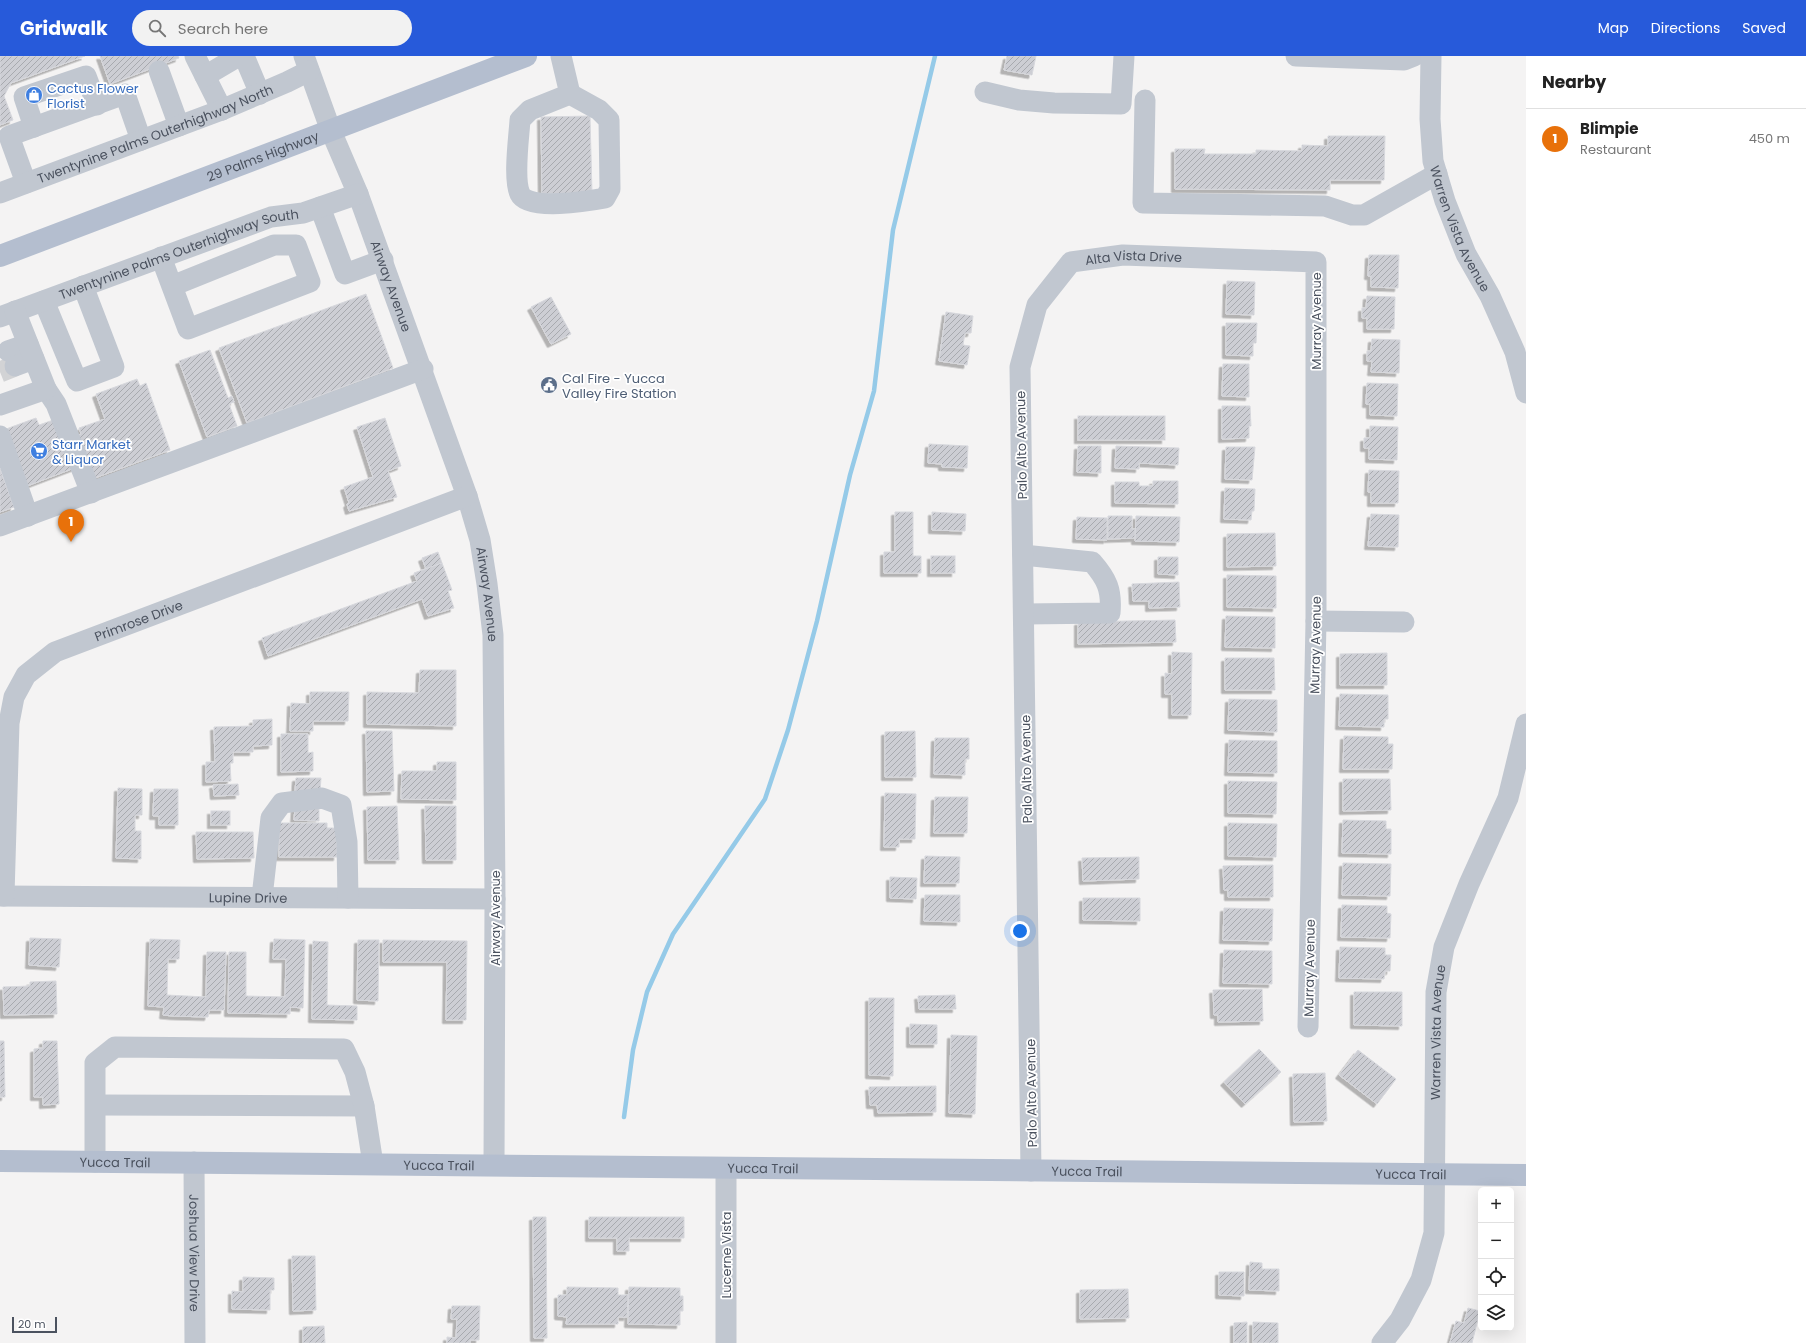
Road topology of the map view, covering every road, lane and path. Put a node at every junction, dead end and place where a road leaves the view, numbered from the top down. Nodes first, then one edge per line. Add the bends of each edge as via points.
1 (195, 56) edge
2 (239, 56) edge
3 (244, 56) edge
4 (526, 56) edge
5 (561, 56) edge
6 (1124, 56) edge
7 (1296, 56) edge
8 (1414, 56) edge
9 (1431, 56) edge
10 (1345, 57) edge
11 (306, 63) edge
12 (159, 71) dead end
13 (205, 76) junction
14 (985, 92) dead end
15 (260, 94) junction
16 (570, 94) junction
17 (1145, 100) dead end
18 (97, 104) junction
19 (222, 110) junction
20 (179, 126) junction
21 (34, 127) junction
22 (330, 131) junction
23 (141, 140) junction
24 (1437, 174) junction
25 (26, 184) junction
26 (0, 193) edge
27 (358, 194) junction
28 (320, 207) junction
29 (287, 215) junction
30 (200, 243) junction
31 (283, 245) junction
32 (0, 256) edge
33 (161, 257) junction
34 (383, 260) junction
35 (1316, 262) joint
36 (211, 270) junction
37 (83, 286) junction
38 (172, 286) junction
39 (44, 301) junction
40 (7, 314) edge
41 (1020, 367) joint
42 (423, 369) junction
43 (46, 389) junction
44 (1526, 393) edge
45 (0, 405) edge
46 (0, 436) edge
47 (90, 493) junction
48 (468, 496) junction
49 (28, 516) junction
50 (0, 526) edge
51 (1023, 556) junction
52 (1024, 614) junction
53 (1316, 621) junction
54 (1404, 622) dead end
55 (1526, 724) edge
56 (2, 896) edge
57 (262, 897) junction
58 (348, 898) junction
59 (495, 899) junction
60 (1308, 1027) dead end
61 (96, 1105) junction
62 (364, 1106) junction
63 (0, 1161) edge
64 (94, 1162) junction
65 (194, 1162) junction
66 (373, 1164) junction
67 (494, 1165) junction
68 (726, 1168) junction
69 (1031, 1171) junction
70 (1436, 1174) junction
71 (1526, 1175) edge
72 (196, 1343) edge
73 (726, 1343) edge
74 (1382, 1343) edge

1 - 13 street
2 - 13 street
3 - 15 street
4 - 22 main road, 29 Palms Highway
5 - 16 street
6 - 14 street via 1121,104 1019,100
7 - 10 street
8 - 10 street via 1404,60
9 - 24 street, Warren Vista Avenue via 1430,119 1433,161
11 - 15 street, Twentynine Palms Outerhighway North
11 - 22 street, Airway Avenue
12 - 20 street
13 - 19 street
15 - 19 street, Twentynine Palms Outerhighway North
16 - 16 street via 599,110 609,120 610,189 605,198 584,202 527,201 520,194 517,176 520,120 530,110
17 - 24 street via 1143,203 1325,206 1352,215 1364,215
18 - 21 street
18 - 21 street via 86,76 24,97
18 - 23 street via 125,94
19 - 20 street, Twentynine Palms Outerhighway North
20 - 23 street, Twentynine Palms Outerhighway North
21 - 25 street via 9,136
22 - 27 street, Airway Avenue
22 - 32 main road, 29 Palms Highway
23 - 25 street, Twentynine Palms Outerhighway North
24 - 44 street, Warren Vista Avenue via 1466,254 1490,296 1515,352
25 - 26 street, Twentynine Palms Outerhighway North
27 - 28 street, Twentynine Palms Outerhighway South
27 - 34 street, Airway Avenue
28 - 29 street, Twentynine Palms Outerhighway South
28 - 34 street via 345,274
29 - 30 street, Twentynine Palms Outerhighway South via 271,217
29 - 31 street
30 - 33 street, Twentynine Palms Outerhighway South
30 - 36 street
31 - 36 street via 274,245
31 - 38 street via 296,245 310,282 188,329
33 - 37 street, Twentynine Palms Outerhighway South
33 - 38 street
34 - 42 street, Airway Avenue
35 - 41 street, Alta Vista Drive via 1123,255 1071,262 1037,305
35 - 53 street, Murray Avenue
36 - 38 street
37 - 39 street, Twentynine Palms Outerhighway South
37 - 39 street via 114,368 77,381
39 - 40 street, Twentynine Palms Outerhighway South
40 - 43 street via 21,355
41 - 51 street, Palo Alto Avenue
42 - 47 street
42 - 48 street, Airway Avenue
43 - 45 street
43 - 47 street via 56,404
46 - 49 street
47 - 49 street
48 - 56 street, Primrose Drive via 55,652 26,675 14,697 9,723
48 - 59 street, Airway Avenue via 488,584 493,635
49 - 50 street
51 - 52 street, Palo Alto Avenue
51 - 52 street via 1092,562 1107,581 1111,600 1110,613
52 - 69 street, Palo Alto Avenue
53 - 54 street
53 - 60 street, Murray Avenue
55 - 70 street, Warren Vista Avenue via 1508,798 1444,947 1436,992
56 - 57 street, Lupine Drive
57 - 58 street, Lupine Drive
57 - 58 street via 271,818 282,803 322,798 341,805 347,842
58 - 59 street, Lupine Drive
59 - 67 street, Airway Avenue
61 - 62 street
61 - 62 street via 95,1063 115,1047 344,1049 355,1072
61 - 64 street
62 - 66 street
63 - 64 main road, Yucca Trail
64 - 65 main road, Yucca Trail
65 - 66 main road, Yucca Trail
65 - 72 street, Joshua View Drive
66 - 67 main road, Yucca Trail
67 - 68 main road, Yucca Trail
68 - 69 main road, Yucca Trail
68 - 73 street, Lucerne Vista
69 - 70 main road, Yucca Trail
70 - 71 main road, Yucca Trail
70 - 74 street, Warren Vista Avenue via 1434,1233 1421,1280 1400,1320

